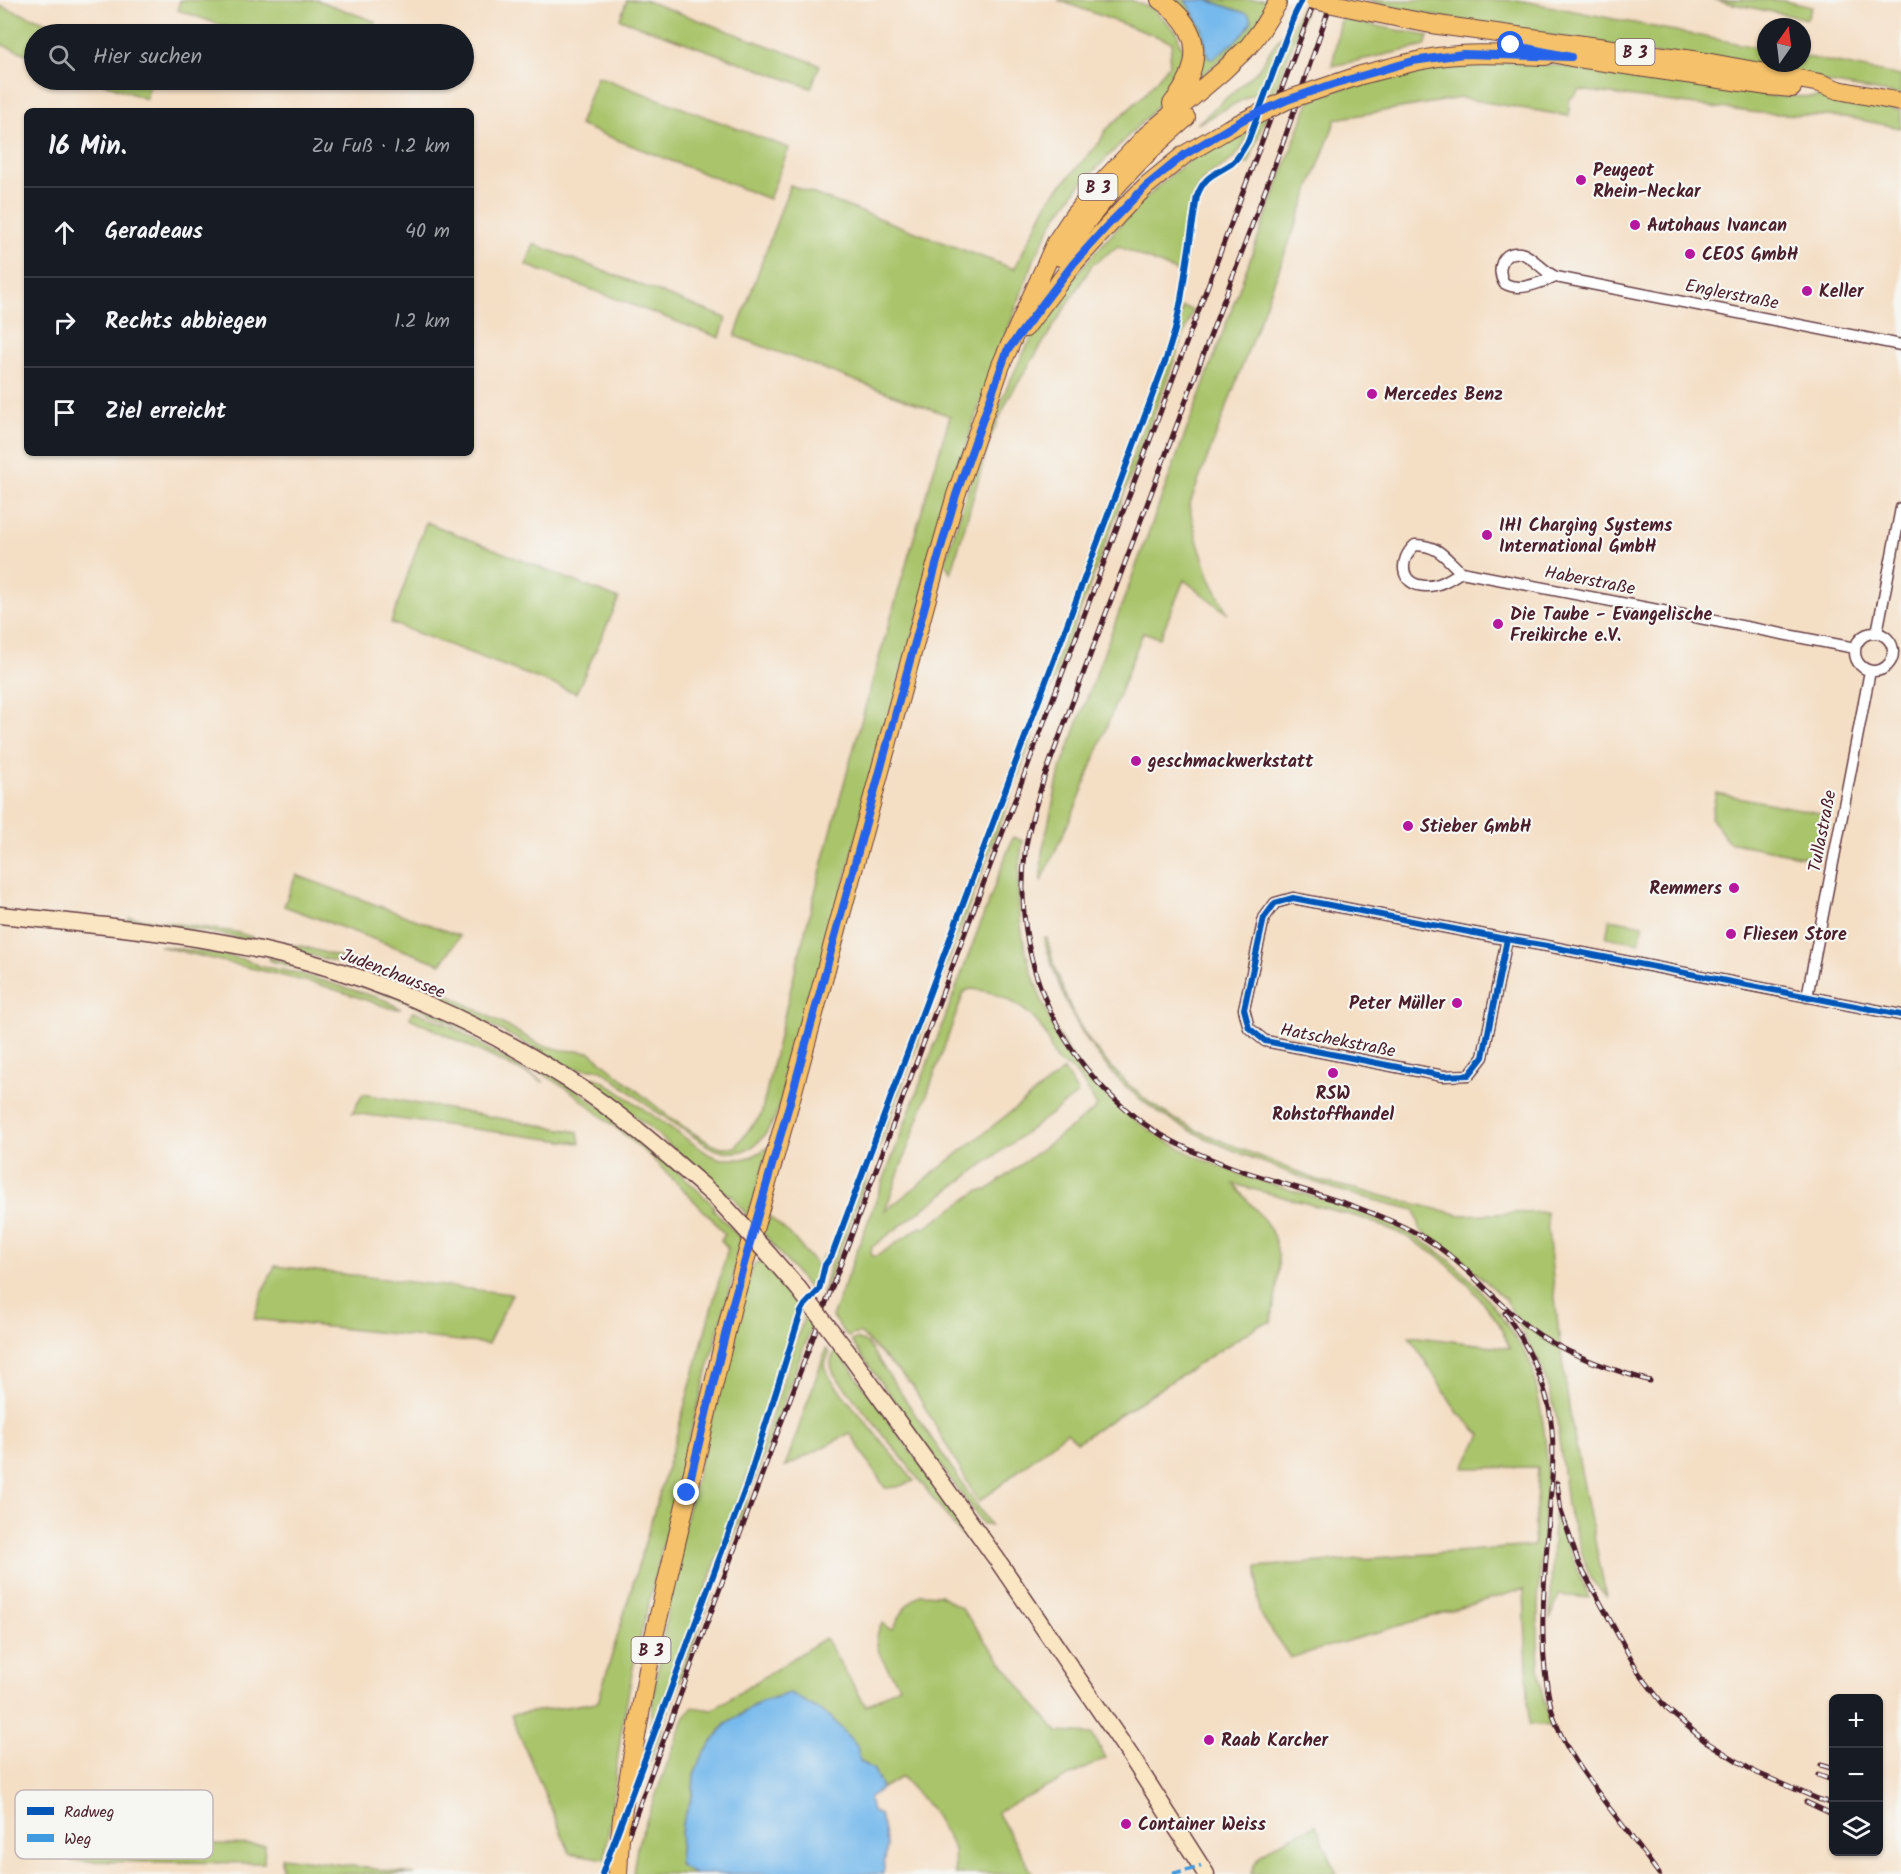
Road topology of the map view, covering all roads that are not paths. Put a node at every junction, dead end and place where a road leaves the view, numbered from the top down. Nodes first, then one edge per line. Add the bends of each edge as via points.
1 (1160, 0) edge
2 (1314, 0) edge
3 (1277, 2) edge
4 (1431, 24) junction
5 (1571, 57) junction
6 (1838, 90) junction
7 (1901, 102) edge
8 (1146, 136) junction
9 (1556, 278) junction
10 (1036, 290) junction
11 (1901, 345) edge
12 (1007, 351) junction
13 (1901, 508) edge
14 (1461, 572) junction
15 (1877, 633) junction
16 (1855, 648) junction
17 (1897, 659) edge
18 (1870, 671) junction
19 (0, 915) edge
20 (1508, 939) junction
21 (1807, 997) junction
22 (1901, 1015) edge
23 (618, 1874) edge
24 (1206, 1874) edge

1 - 8 main road, B 3 via 1185,23 1194,52 1184,89
2 - 4 main road, B 3, bridge
3 - 8 main road, B 3 via 1249,46
3 - 10 main road, B 3 via 1275,20 1248,63 1128,173
4 - 5 main road, B 3 via 1456,33
4 - 6 main road, B 3 via 1700,61 1820,83
5 - 6 main road, B 3 via 1768,86
5 - 12 main road, B 3, bridge via 1463,54 1413,61 1287,100 1228,129 1184,155 1125,207 1073,264
6 - 7 main road, B 3
8 - 10 main road, B 3 via 1074,215 1056,242
9 - 9 street, Englerstraße via 1517,252 1505,258 1500,270 1504,283 1510,287
9 - 11 street, Englerstraße
10 - 12 main road, B 3
12 - 23 main road, B 3, bridge via 954,505 732,1306 654,1636 623,1809
13 - 15 street
14 - 14 street via 1437,549 1426,546 1415,545 1403,563 1410,580 1422,586 1439,584
14 - 16 street, Haberstraße
15 - 16 street via 1864,635
15 - 17 street via 1890,641
16 - 18 street via 1858,664
17 - 18 street via 1883,669
18 - 21 street, Tullastraße
19 - 24 main road, Judenchaussee, bridge via 126,928 264,951 345,974 413,998 515,1048 569,1080 642,1132 718,1199 798,1288 849,1354 998,1560
20 - 20 street, Hatschekstraße via 1293,898 1275,903 1264,918 1244,1009 1249,1028 1265,1041 1443,1076 1469,1075 1483,1057
20 - 21 street, Hatschekstraße
21 - 22 street, Hatschekstraße

